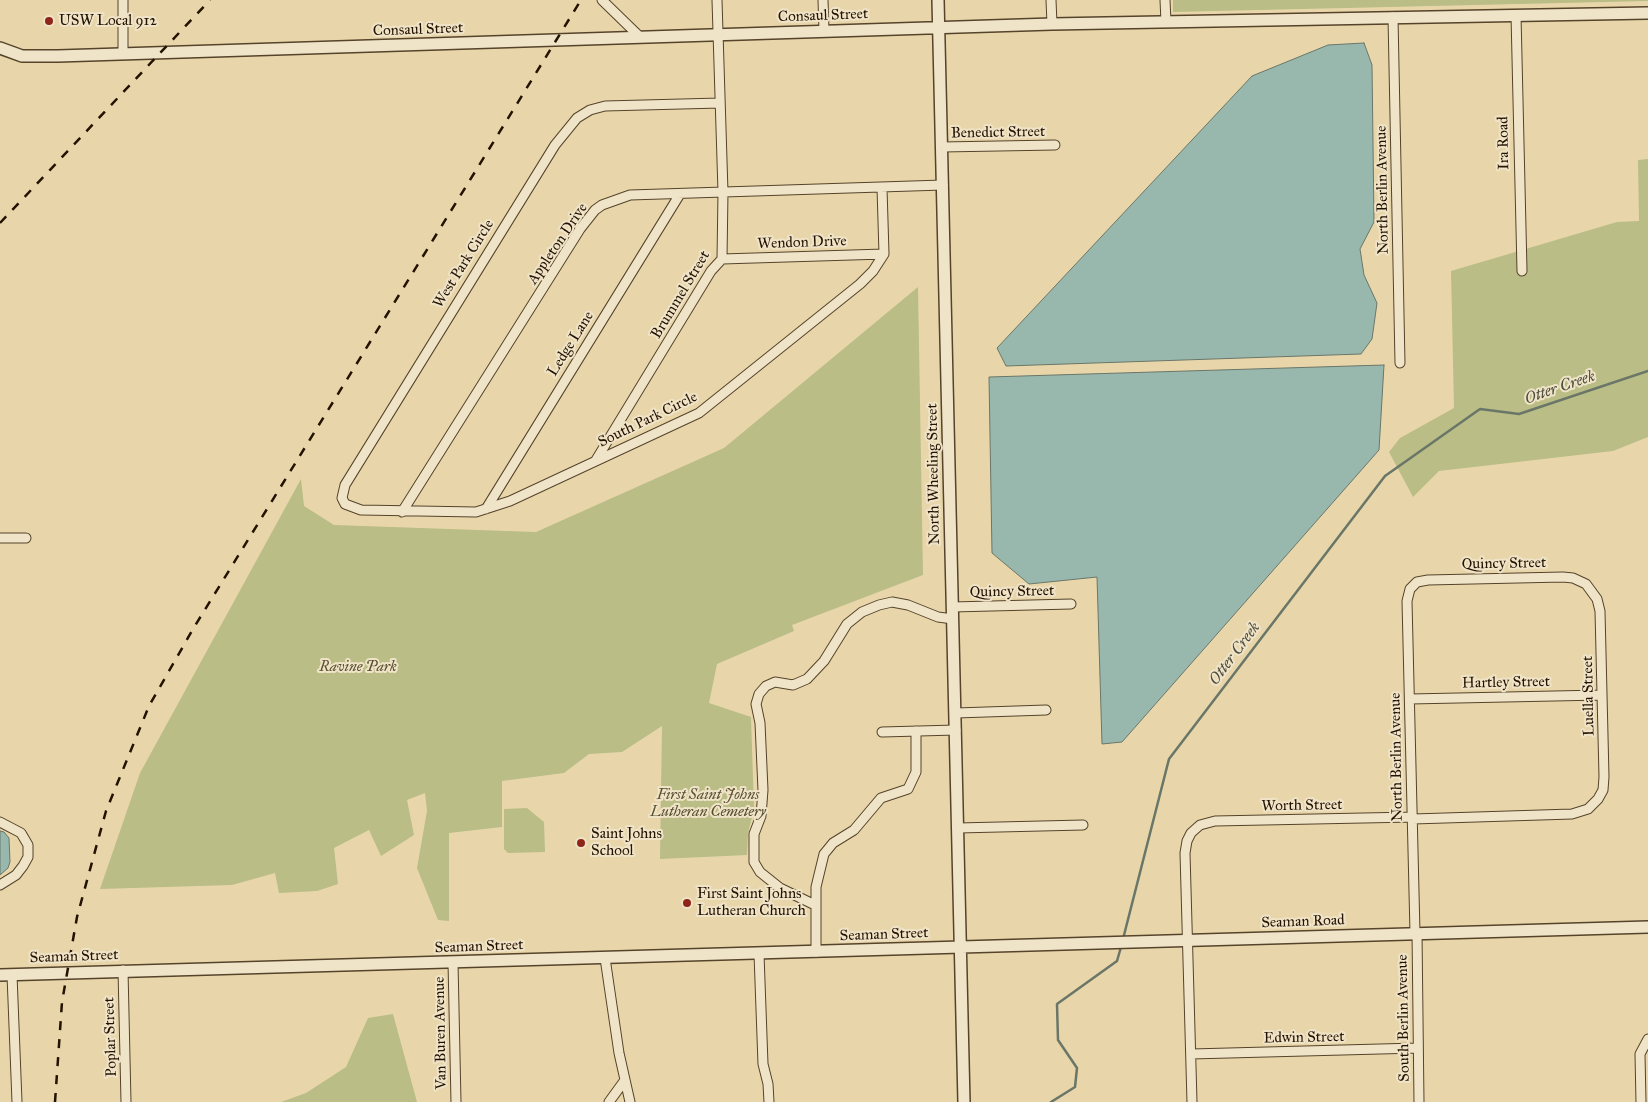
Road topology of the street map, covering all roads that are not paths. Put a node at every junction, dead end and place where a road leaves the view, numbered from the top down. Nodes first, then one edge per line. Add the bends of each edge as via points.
1 (123, 0) edge
2 (602, 0) edge
3 (717, 0) edge
4 (823, 0) edge
5 (938, 0) edge
6 (1051, 0) edge
7 (1165, 0) edge
8 (1648, 13) edge
9 (1516, 15) junction
10 (1393, 17) junction
11 (1166, 22) junction
12 (1052, 24) junction
13 (939, 27) junction
14 (824, 31) junction
15 (718, 35) junction
16 (640, 37) junction
17 (0, 48) edge
18 (123, 54) junction
19 (720, 103) junction
20 (1055, 145) dead end
21 (942, 148) junction
22 (943, 185) junction
23 (882, 188) junction
24 (724, 192) junction
25 (680, 194) junction
26 (884, 254) junction
27 (722, 259) junction
28 (1522, 271) dead end
29 (1400, 363) dead end
30 (596, 460) junction
31 (486, 510) junction
32 (402, 512) junction
33 (0, 538) edge
34 (26, 538) dead end
35 (1416, 583) joint
36 (1590, 588) joint
37 (1072, 604) dead end
38 (953, 613) junction
39 (1602, 695) junction
40 (1410, 700) junction
41 (1046, 710) dead end
42 (956, 713) junction
43 (956, 730) junction
44 (916, 731) junction
45 (882, 732) dead end
46 (1595, 802) joint
47 (1413, 818) junction
48 (0, 822) edge
49 (1083, 825) dead end
50 (958, 828) junction
51 (0, 885) edge
52 (815, 905) junction
53 (1648, 927) edge
54 (1416, 933) junction
55 (1187, 940) junction
56 (960, 947) junction
57 (816, 952) junction
58 (758, 954) junction
59 (605, 958) junction
60 (453, 962) junction
61 (123, 970) junction
62 (0, 975) edge
63 (12, 975) junction
64 (1648, 1039) edge
65 (1418, 1048) junction
66 (1190, 1054) junction
67 (625, 1080) junction
68 (17, 1102) edge
69 (126, 1102) edge
70 (456, 1102) edge
71 (609, 1102) edge
72 (630, 1102) edge
73 (769, 1102) edge
74 (964, 1102) edge
75 (1192, 1102) edge
76 (1419, 1102) edge
77 (1641, 1102) edge

1 - 18 street
2 - 16 street
3 - 15 street, Brummel Street
4 - 14 street
5 - 13 street, North Wheeling Street
6 - 12 street
7 - 11 street
8 - 9 street, Consaul Street
9 - 10 street, Consaul Street
9 - 28 street, Ira Road
10 - 11 street, Consaul Street
10 - 29 street, North Berlin Avenue
11 - 12 street, Consaul Street
12 - 13 street, Consaul Street
13 - 14 street, Consaul Street
13 - 21 street, North Wheeling Street
14 - 15 street, Consaul Street
15 - 16 street, Consaul Street
15 - 19 street, Brummel Street
16 - 18 street, Consaul Street
17 - 18 street, Consaul Street via 22,56
19 - 24 street, Brummel Street
19 - 32 street, West Park Circle via 605,106 577,118 555,146 344,485 342,498 352,508
20 - 21 street, Benedict Street
21 - 22 street, North Wheeling Street
22 - 23 street, Appleton Drive
22 - 38 street, North Wheeling Street
23 - 24 street, Appleton Drive
23 - 26 street
24 - 25 street, Appleton Drive
24 - 27 street, Brummel Street
25 - 31 street, Ledge Lane
25 - 32 street, Appleton Drive via 630,195 595,210
26 - 27 street, Wendon Drive
26 - 30 street, South Park Circle via 860,284 699,413
27 - 30 street, Brummel Street via 711,271
30 - 31 street, South Park Circle
31 - 32 street, South Park Circle via 468,514
33 - 34 street
35 - 36 street, Quincy Street via 1563,576 1578,579
35 - 40 street, North Berlin Avenue via 1407,598
36 - 39 street, Luella Street via 1598,599 1600,612
37 - 38 street, Quincy Street
38 - 42 street, North Wheeling Street
38 - 52 street, Quincy Street via 938,617 892,602 862,612 847,624 824,661 807,680 793,685 775,682 759,694 756,704 763,790 761,816 754,834 754,862 760,872 780,888
39 - 40 street, Hartley Street
39 - 46 street, Luella Street via 1604,781 1601,795
40 - 47 street, North Berlin Avenue
41 - 42 street
42 - 43 street, North Wheeling Street
43 - 44 street
43 - 50 street, North Wheeling Street
44 - 45 street
44 - 52 street via 914,780 908,790 881,798 854,830 833,843 824,854
46 - 47 street, Worth Street via 1583,812 1567,815
47 - 54 street, North Berlin Avenue
47 - 55 street, Worth Street via 1204,823 1186,841
48 - 51 street via 21,833 28,845 28,857 16,875
49 - 50 street
50 - 56 street, North Wheeling Street
52 - 57 street
53 - 54 street, Seaman Road
54 - 55 street, Seaman Road
54 - 65 street, South Berlin Avenue
55 - 56 street, Seaman Road
55 - 66 street
56 - 57 street, Seaman Street
56 - 74 street, North Wheeling Street
57 - 58 street, Seaman Street
58 - 59 street, Seaman Street
58 - 73 street via 763,1064
59 - 60 street, Seaman Street
59 - 67 street
60 - 61 street, Seaman Street
60 - 70 street, Van Buren Avenue
61 - 63 street, Seaman Street
61 - 69 street, Poplar Street
62 - 63 street, Seaman Street
63 - 68 street
64 - 77 street via 1640,1054
65 - 66 street, Edwin Street
65 - 76 street, South Berlin Avenue
66 - 75 street
67 - 71 street
67 - 72 street

